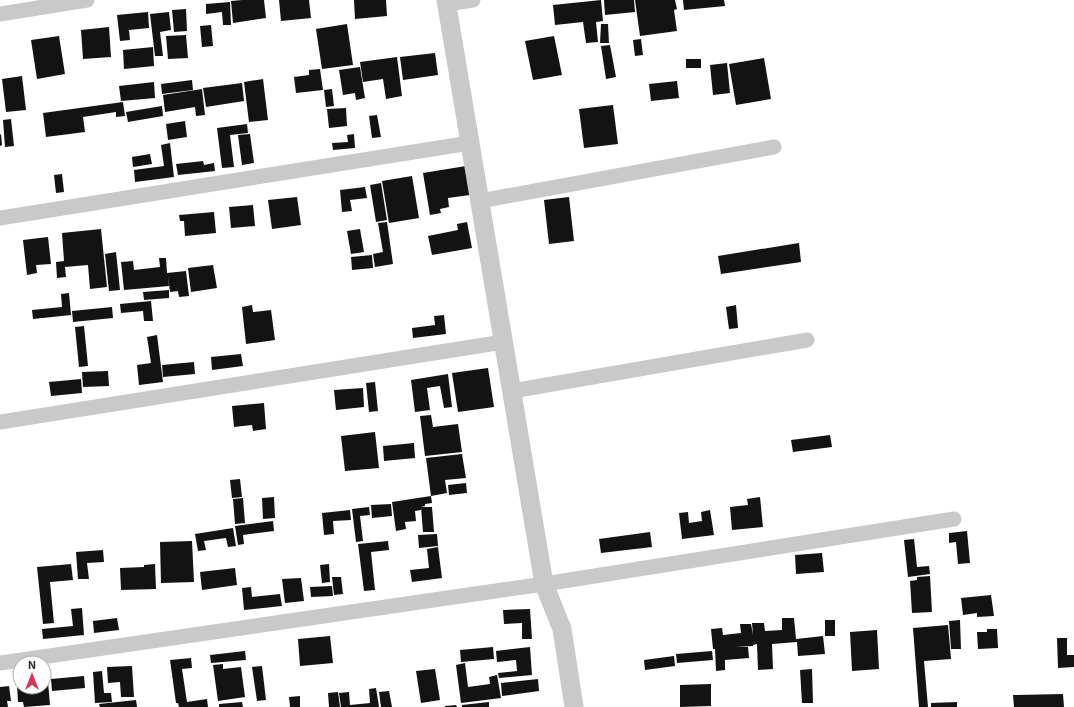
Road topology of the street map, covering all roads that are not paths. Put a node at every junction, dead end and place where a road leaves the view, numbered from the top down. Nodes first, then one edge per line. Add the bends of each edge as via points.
1 (87, 0) edge
2 (473, 0) edge
3 (447, 2) edge
4 (0, 14) edge
5 (470, 143) junction
6 (774, 147) dead end
7 (480, 201) junction
8 (0, 218) edge
9 (807, 340) dead end
10 (503, 342) junction
11 (512, 391) junction
12 (0, 422) edge
13 (954, 519) dead end
14 (544, 584) junction
15 (0, 664) edge
16 (574, 707) edge

1 - 4 street
2 - 3 street
3 - 5 street
5 - 7 street
5 - 8 street
6 - 7 street
7 - 10 street
9 - 11 street
10 - 11 street
10 - 12 street
11 - 14 street
13 - 14 street
14 - 15 street
14 - 16 street via 562,629

